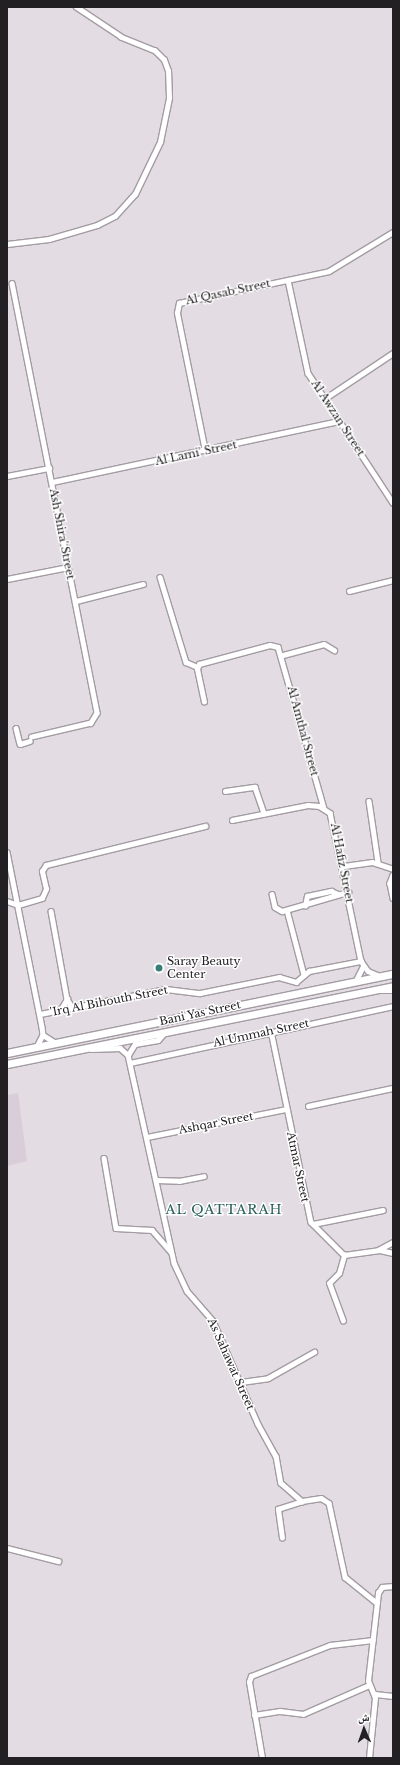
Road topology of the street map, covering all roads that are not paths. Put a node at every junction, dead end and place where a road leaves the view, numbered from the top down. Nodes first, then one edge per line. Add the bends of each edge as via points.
1 (76, 7) edge
2 (393, 232) edge
3 (7, 244) edge
4 (288, 280) junction
5 (12, 283) dead end
6 (393, 354) edge
7 (324, 398) junction
8 (340, 421) junction
9 (205, 451) junction
10 (49, 468) junction
11 (7, 476) edge
12 (52, 482) junction
13 (393, 503) edge
14 (68, 567) junction
15 (160, 577) dead end
16 (7, 580) edge
17 (393, 580) edge
18 (143, 584) dead end
19 (349, 591) dead end
20 (76, 601) junction
21 (334, 650) dead end
22 (283, 655) junction
23 (197, 667) junction
24 (204, 702) dead end
25 (16, 728) dead end
26 (225, 791) dead end
27 (370, 801) dead end
28 (324, 808) junction
29 (264, 813) junction
30 (232, 820) dead end
31 (204, 826) dead end
32 (7, 852) edge
33 (378, 862) junction
34 (344, 866) junction
35 (393, 869) edge
36 (393, 875) edge
37 (348, 892) junction
38 (272, 894) dead end
39 (338, 894) junction
40 (393, 898) edge
41 (7, 901) edge
42 (18, 905) junction
43 (305, 906) junction
44 (287, 910) junction
45 (51, 911) dead end
46 (362, 964) junction
47 (393, 974) edge
48 (304, 975) junction
49 (382, 976) junction
50 (355, 982) junction
51 (393, 986) edge
52 (375, 990) junction
53 (393, 991) edge
54 (67, 999) junction
55 (393, 1006) edge
56 (72, 1007) junction
57 (61, 1010) junction
58 (40, 1014) junction
59 (270, 1031) junction
60 (164, 1033) junction
61 (43, 1035) junction
62 (80, 1038) junction
63 (54, 1042) junction
64 (38, 1045) junction
65 (91, 1049) junction
66 (72, 1052) junction
67 (7, 1053) edge
68 (128, 1055) junction
69 (130, 1063) junction
70 (7, 1064) edge
71 (393, 1088) edge
72 (308, 1106) dead end
73 (286, 1109) junction
74 (147, 1137) junction
75 (104, 1158) dead end
76 (204, 1176) dead end
77 (156, 1180) junction
78 (383, 1210) dead end
79 (313, 1224) junction
80 (393, 1242) edge
81 (378, 1250) junction
82 (170, 1251) junction
83 (393, 1253) edge
84 (344, 1255) junction
85 (343, 1321) dead end
86 (314, 1352) dead end
87 (241, 1382) junction
88 (302, 1501) junction
89 (282, 1538) dead end
90 (7, 1548) edge
91 (58, 1561) dead end
92 (393, 1586) edge
93 (377, 1602) junction
94 (373, 1640) junction
95 (369, 1685) junction
96 (375, 1694) junction
97 (393, 1696) edge
98 (254, 1715) junction
99 (262, 1758) edge
100 (369, 1758) edge

1 - 3 street via 121,37 155,51 164,60 168,71 169,98 160,142 135,194 115,216 97,225 49,239
2 - 4 street, Al Qasab Street via 337,268
4 - 7 street, Al Awzan Street via 306,366
4 - 9 street, Al Qasab Street via 178,305
5 - 10 street, Ash Shira' Street
6 - 7 street
7 - 8 street, Al Awzan Street
8 - 9 street, Al Lami' Street
8 - 13 street, Al Awzan Street
9 - 12 street, Al Lami' Street
10 - 11 street
10 - 12 street, Ash Shira' Street
12 - 14 street, Ash Shira' Street
14 - 16 street
14 - 20 street, Ash Shira' Street
15 - 23 street via 186,662
17 - 19 street
18 - 20 street
20 - 25 street, Ash Shira' Street via 97,716 89,724 20,744
21 - 22 street via 324,644
22 - 23 street via 278,647 270,645 201,663
22 - 28 street, Al Amthal Street
23 - 24 street
26 - 29 street via 254,787
27 - 33 street
28 - 29 street via 308,804
28 - 34 street, Al Hafiz Street via 334,822
29 - 30 street
31 - 42 street via 46,865 42,871 44,896 36,901
32 - 42 street
33 - 34 street
33 - 35 street
34 - 37 street, Al Hafiz Street
36 - 40 street via 390,883
37 - 39 street
37 - 46 street, Al Hafiz Street
38 - 44 street via 276,909
39 - 43 street
39 - 43 street via 331,891 307,896
41 - 42 street
42 - 58 street
43 - 44 street
44 - 48 street
45 - 54 street
46 - 48 street, 'Irq Al Bihouth Street
46 - 49 street
46 - 50 street
47 - 49 main road, Bani Yas Street
48 - 56 street, 'Irq Al Bihouth Street via 296,982 279,977 200,993 166,988
49 - 50 main road, Bani Yas Street
50 - 62 main road, Bani Yas Street
51 - 52 main road, Bani Yas Street
52 - 53 street
52 - 60 main road, Bani Yas Street
54 - 56 street
54 - 57 street
55 - 59 street, Al Ummah Street
56 - 57 street, 'Irq Al Bihouth Street
57 - 58 street, 'Irq Al Bihouth Street
58 - 61 street
59 - 69 street, Al Ummah Street
59 - 73 street, Atmar Street
60 - 65 main road, Bani Yas Street
60 - 68 street via 158,1040 135,1044
61 - 63 street
61 - 64 street
62 - 63 main road, Bani Yas Street
62 - 66 main road
63 - 64 main road, Bani Yas Street
64 - 67 main road, Bani Yas Street
65 - 66 main road, Bani Yas Street
65 - 68 street via 120,1048
66 - 70 main road, Bani Yas Street
68 - 69 street, As Sahawat Street
69 - 74 street, As Sahawat Street
71 - 72 street
73 - 74 street, Ashqar Street
73 - 79 street, Atmar Street via 306,1211
74 - 77 street, As Sahawat Street
75 - 82 street via 116,1228 152,1230
76 - 77 street
77 - 82 street, As Sahawat Street
78 - 79 street
79 - 84 street, Atmar Street
80 - 81 street
81 - 83 street
81 - 84 street
82 - 87 street, As Sahawat Street via 184,1285 212,1318
84 - 85 street via 339,1273 329,1283
86 - 87 street via 268,1378
87 - 88 street, As Sahawat Street via 276,1456 281,1483
88 - 89 street via 278,1509
88 - 93 street via 322,1498 329,1502 345,1577
90 - 91 street
92 - 93 street via 380,1589
93 - 94 street
94 - 95 street
94 - 98 street via 330,1645 254,1674 249,1682
95 - 96 street
95 - 98 street via 304,1714 280,1711
96 - 97 street
96 - 100 street
98 - 99 street

